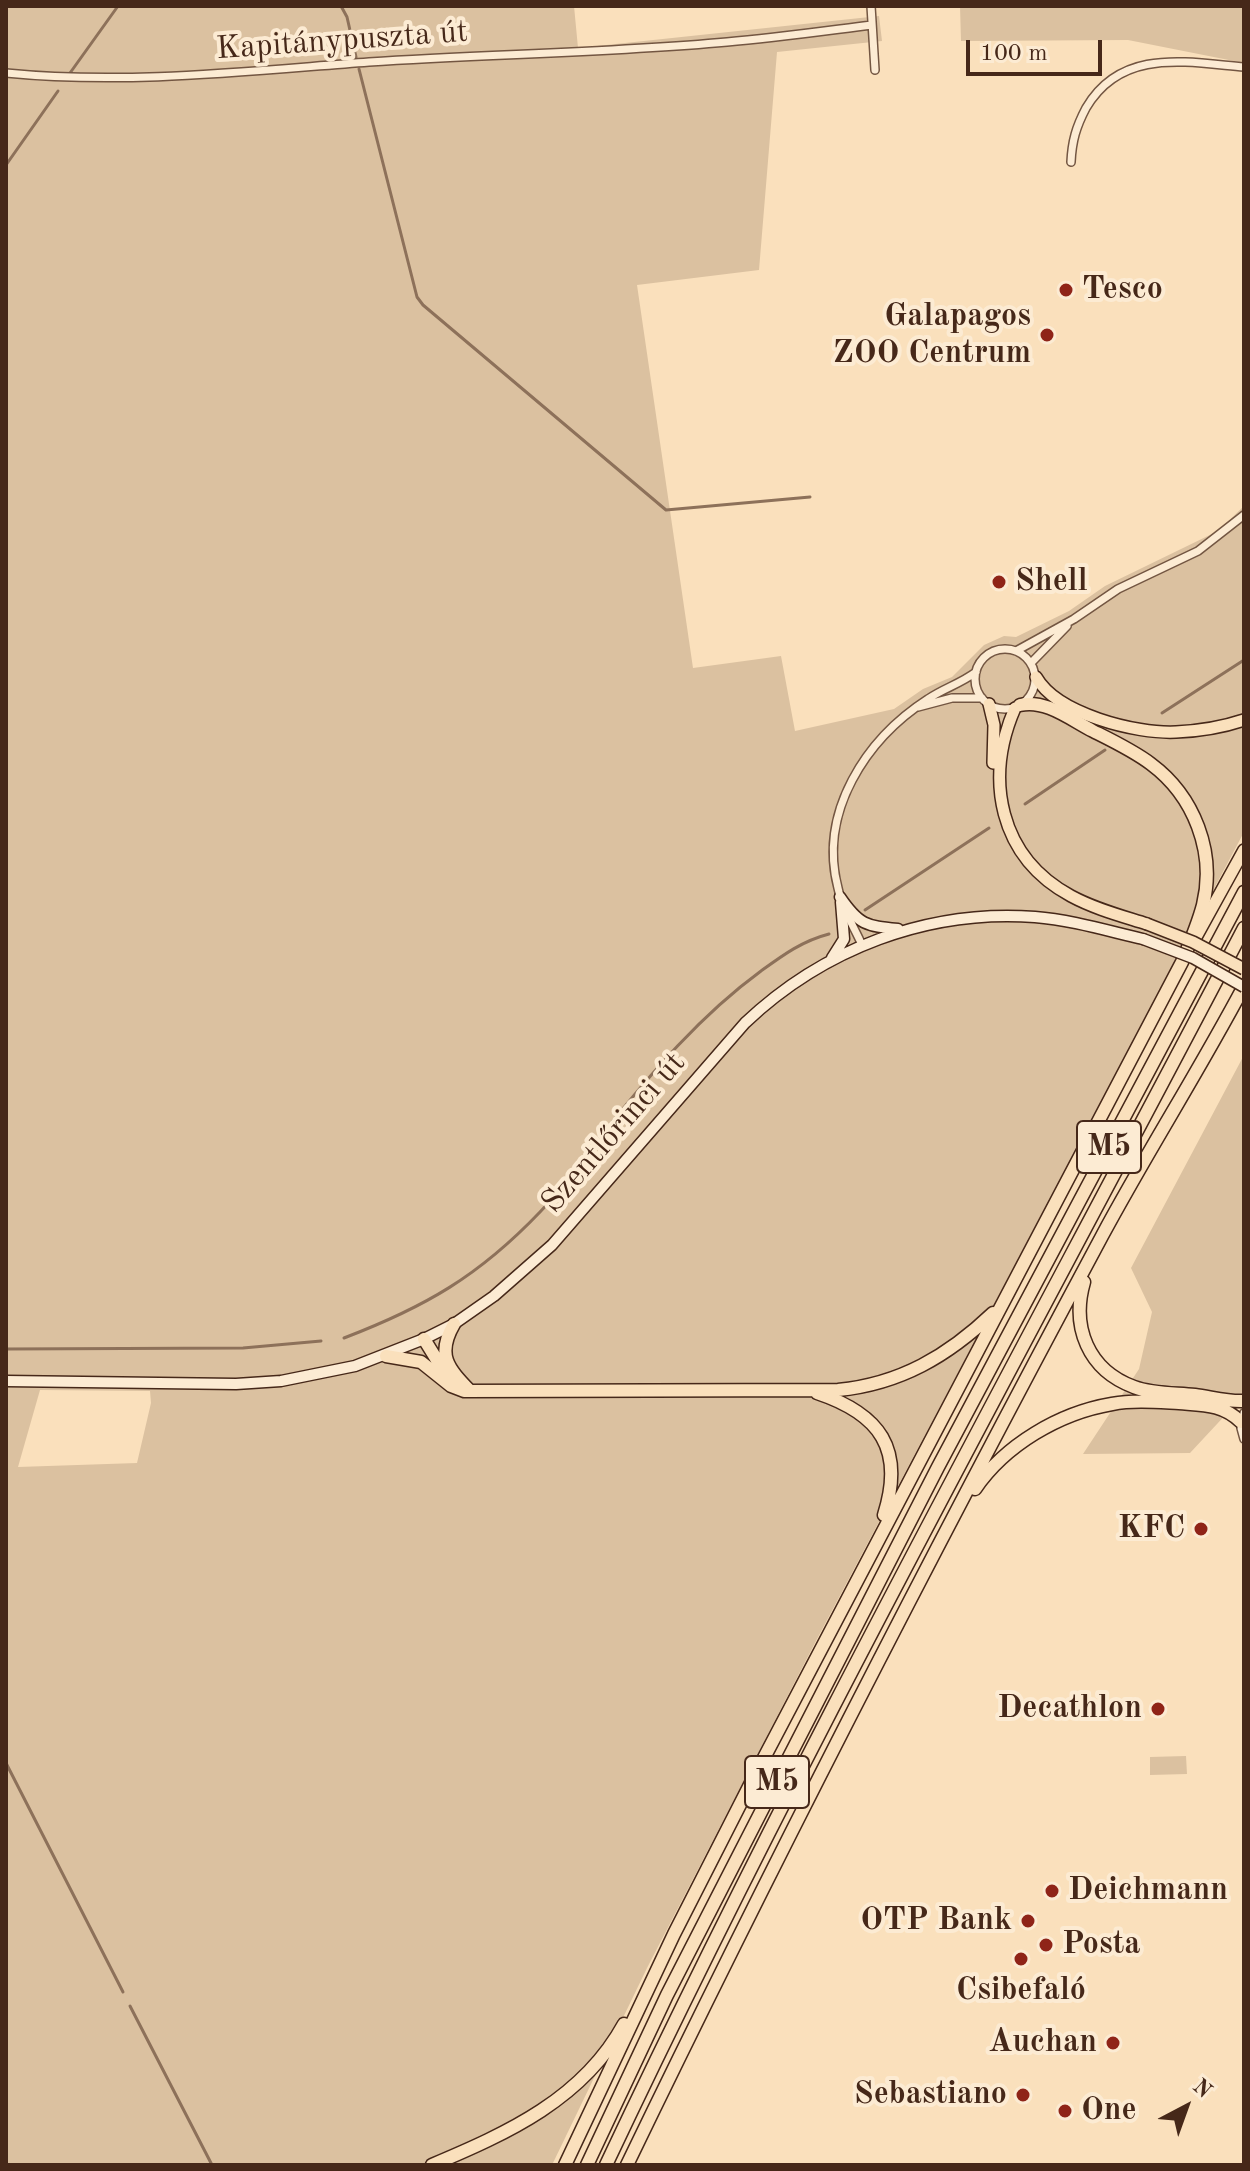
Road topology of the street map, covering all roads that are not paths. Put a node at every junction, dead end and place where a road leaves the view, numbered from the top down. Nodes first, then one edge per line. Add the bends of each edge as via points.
1 (871, 6) edge
2 (872, 25) junction
3 (1244, 67) edge
4 (875, 70) dead end
5 (6, 73) edge
6 (1071, 162) dead end
7 (1244, 515) edge
8 (1074, 619) junction
9 (1016, 651) junction
10 (1031, 663) junction
11 (976, 672) junction
12 (1036, 677) junction
13 (985, 701) junction
14 (1018, 706) junction
15 (918, 707) junction
16 (1244, 720) edge
17 (998, 777) junction
18 (1244, 850) edge
19 (1244, 892) edge
20 (840, 897) junction
21 (1244, 928) edge
22 (904, 929) junction
23 (862, 945) junction
24 (827, 962) junction
25 (1182, 962) junction
26 (1244, 969) edge
27 (1244, 987) edge
28 (1100, 1239) junction
29 (1001, 1305) junction
30 (454, 1324) junction
31 (424, 1339) junction
32 (386, 1356) junction
33 (429, 1367) junction
34 (6, 1381) edge
35 (470, 1391) junction
36 (810, 1391) junction
37 (1244, 1401) edge
38 (1242, 1418) edge
39 (1244, 1439) edge
40 (948, 1528) junction
41 (875, 1543) junction
42 (674, 1934) junction
43 (432, 2165) edge
44 (565, 2165) edge
45 (587, 2165) edge
46 (606, 2165) edge
47 (627, 2165) edge

1 - 2 street
2 - 4 street
2 - 5 street, Kapitánypuszta út via 727,42 263,71 129,78
3 - 6 street via 1173,62 1122,70 1102,85 1080,119
7 - 8 street via 1198,551 1118,589
8 - 9 street
8 - 10 street
9 - 10 street
9 - 11 street via 993,651
10 - 12 street
11 - 13 street via 976,687
11 - 15 street
12 - 14 street via 1032,693
12 - 16 main road via 1066,704 1128,727 1175,732
13 - 14 street via 1002,709
13 - 15 street via 952,698
13 - 17 main road via 994,725
14 - 17 main road via 1002,747
14 - 25 highway via 1048,707 1134,752 1165,775 1188,804 1202,841 1206,883
15 - 20 street via 878,741 846,792 835,842
17 - 26 main road, bridge via 1011,832 1039,872 1071,896 1193,942
18 - 25 main road, M5
19 - 45 highway, M5 via 938,1467 667,1995
20 - 22 main road via 864,924
20 - 23 street
20 - 24 main road via 844,939
21 - 46 highway, M5 via 954,1474 683,2003
22 - 23 main road, Szentlőrinci út
22 - 27 main road, Szentlőrinci út, bridge via 1014,916 1061,920 1143,939 1201,962
23 - 24 main road, Szentlőrinci út
24 - 30 main road, Szentlőrinci út via 745,1023 564,1233 507,1286
25 - 29 highway, M5
27 - 28 highway, M5
28 - 37 highway via 1078,1311 1084,1340 1097,1360 1136,1387
28 - 40 highway, M5
29 - 36 highway via 951,1349 912,1372 854,1388
29 - 41 highway, M5
30 - 31 main road, Szentlőrinci út
30 - 35 highway via 445,1357
31 - 32 main road, Szentlőrinci út
31 - 33 highway
31 - 35 highway via 450,1379
32 - 33 highway
32 - 34 main road, Szentlőrinci út via 320,1375 259,1383
33 - 35 highway via 451,1386
35 - 36 highway
36 - 41 highway via 865,1416 886,1443 892,1475
38 - 39 street
38 - 40 highway via 1217,1406 1144,1402 1073,1415 1003,1457
40 - 47 highway, M5
41 - 42 highway, M5
42 - 43 highway via 620,2031 574,2087 515,2127
42 - 44 highway, M5

